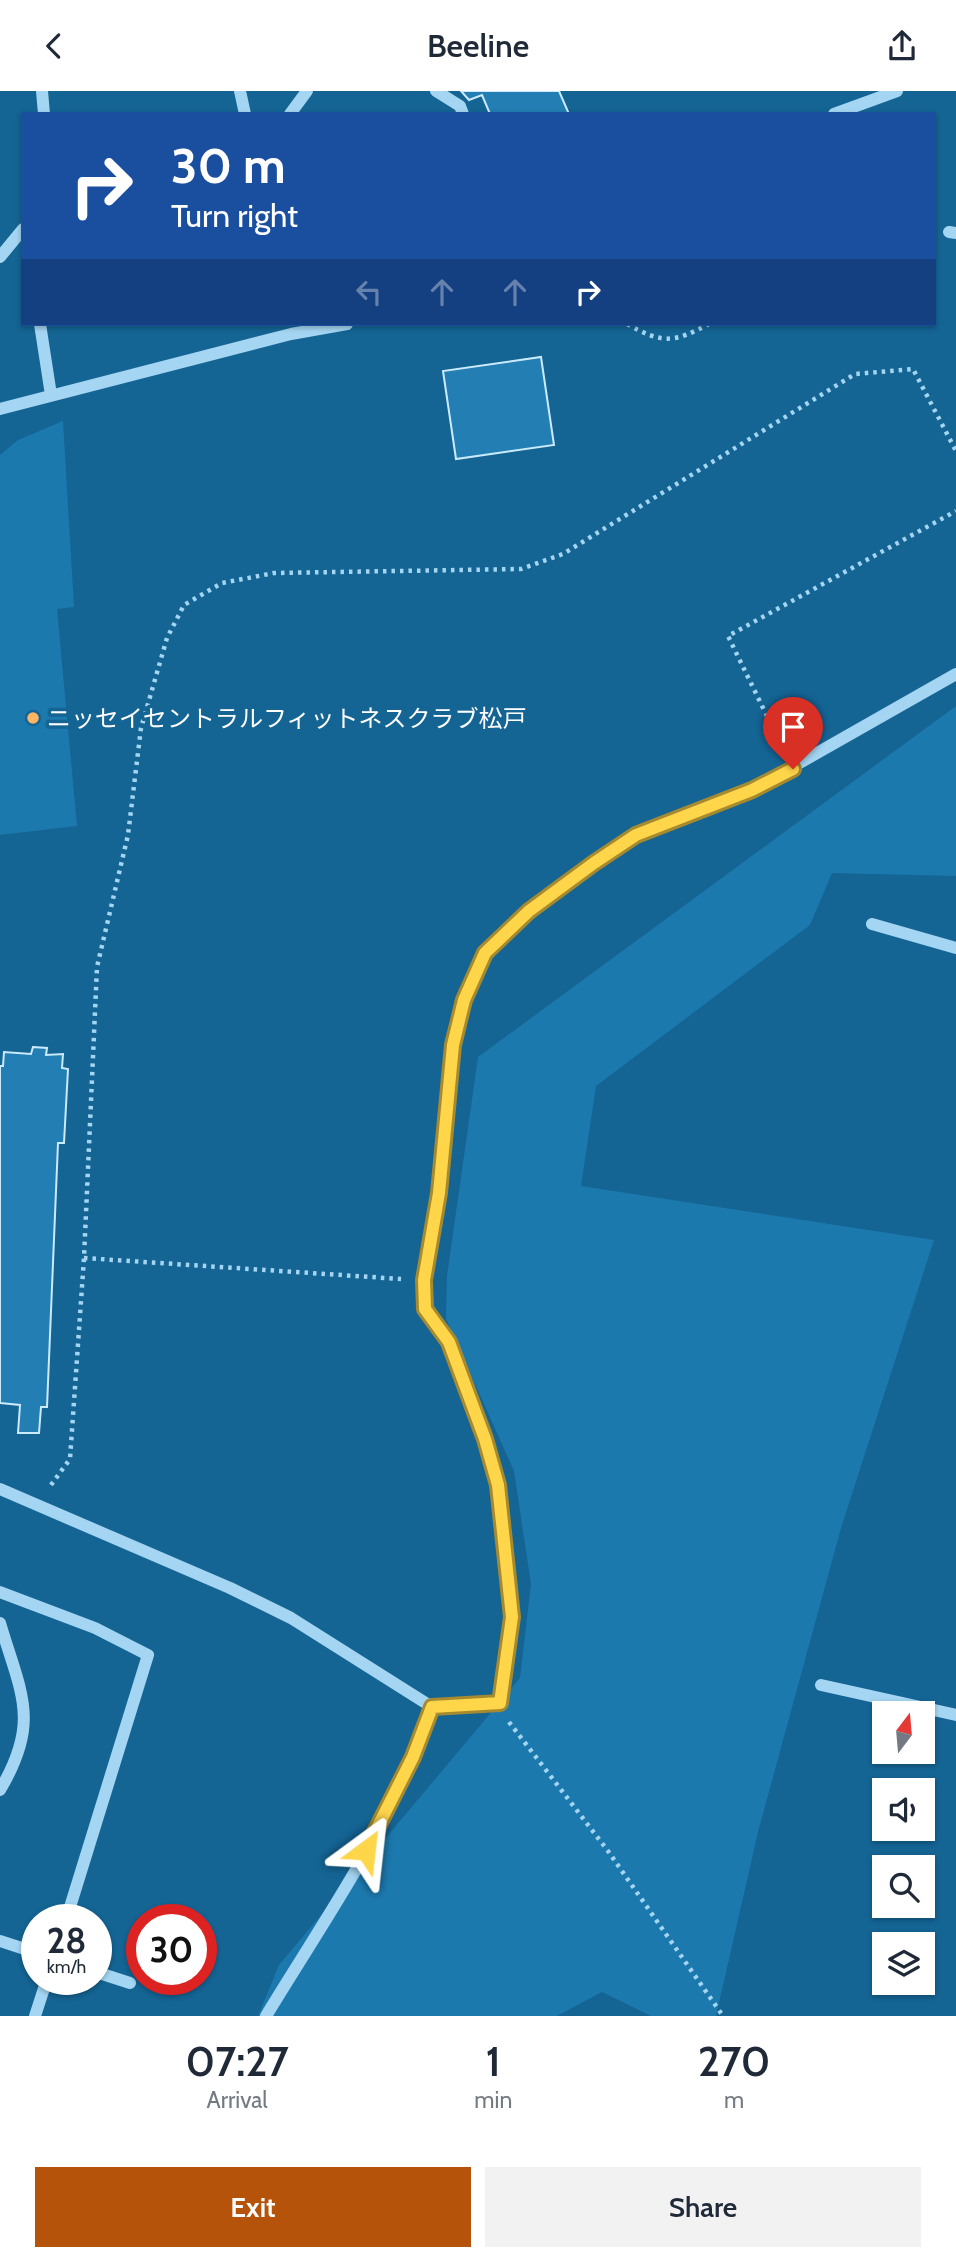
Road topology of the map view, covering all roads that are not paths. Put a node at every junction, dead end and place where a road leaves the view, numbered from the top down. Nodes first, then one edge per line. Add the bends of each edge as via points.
1 (42, 91) edge
2 (240, 91) edge
3 (307, 91) edge
4 (436, 91) edge
5 (897, 91) edge
6 (44, 112) edge
7 (245, 112) edge
8 (291, 112) edge
9 (462, 112) edge
10 (839, 112) edge
11 (21, 231) edge
12 (0, 257) edge
13 (40, 326) edge
14 (324, 326) edge
15 (290, 329) edge
16 (51, 395) junction
17 (0, 408) edge
18 (956, 674) edge
19 (872, 924) dead end
20 (956, 948) edge
21 (0, 1489) edge
22 (0, 1592) edge
23 (0, 1623) edge
24 (821, 1685) dead end
25 (432, 1707) junction
26 (956, 1715) edge
27 (0, 1790) edge
28 (71, 1904) edge
29 (0, 1941) edge
30 (21, 1948) edge
31 (42, 1995) edge
32 (35, 2016) edge
33 (266, 2016) edge

1 - 6 street
2 - 7 street
3 - 8 street
4 - 9 street
5 - 10 street
11 - 12 street
13 - 16 street
14 - 15 street
15 - 16 street
16 - 17 street
18 - 25 street via 752,790 636,835 529,911 485,953 464,1000 453,1045 439,1193 424,1280 425,1309 449,1342 498,1485 512,1617 500,1703
19 - 20 street
21 - 25 street via 291,1618
22 - 28 street via 95,1628 148,1655
23 - 27 street via 22,1694 25,1721 17,1761
24 - 26 street
25 - 33 street via 380,1826
29 - 30 street
31 - 32 street

